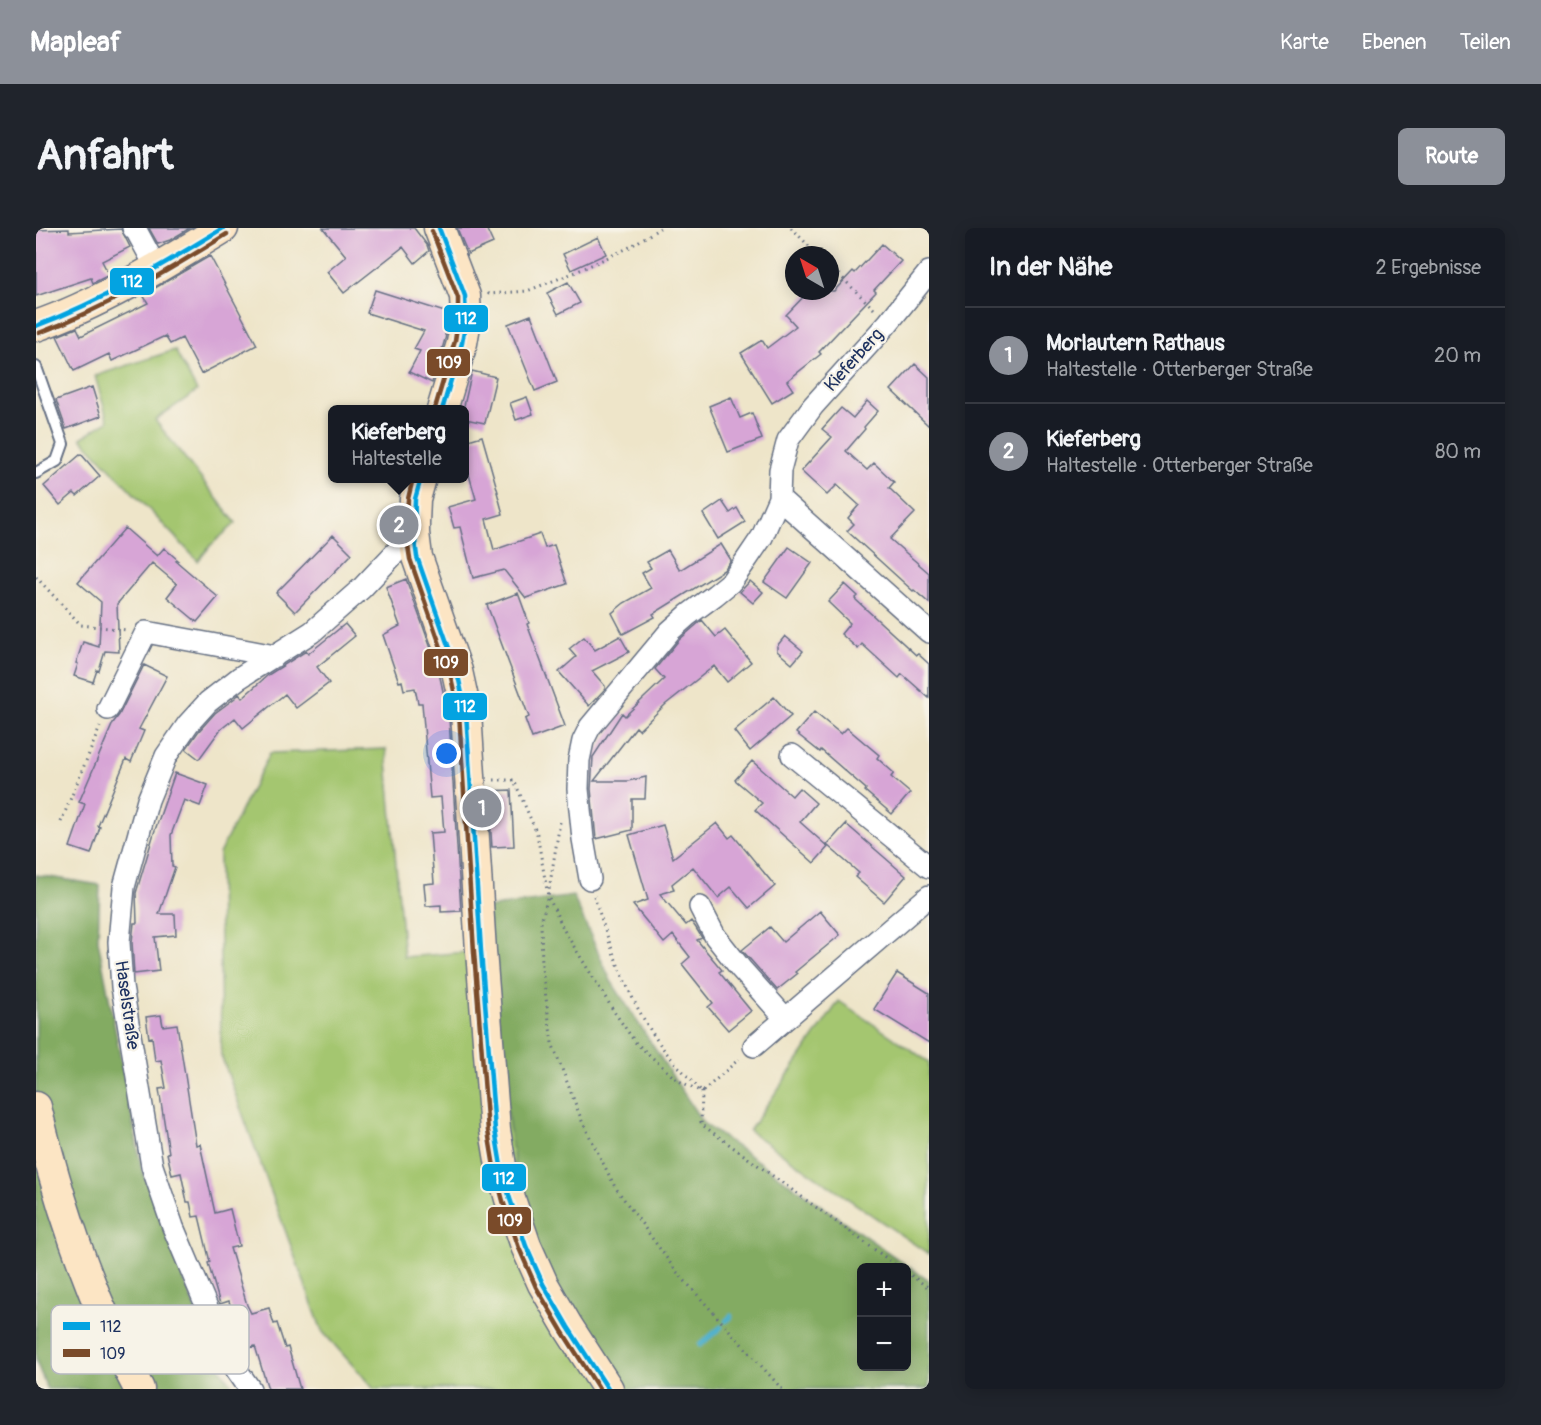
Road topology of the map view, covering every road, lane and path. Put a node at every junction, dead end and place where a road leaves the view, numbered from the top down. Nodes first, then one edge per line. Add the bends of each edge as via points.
1 (133, 228) edge
2 (223, 228) edge
3 (439, 228) edge
4 (660, 228) edge
5 (791, 228) edge
6 (809, 246) edge
7 (157, 269) junction
8 (929, 272) edge
9 (839, 275) edge
10 (489, 294) dead end
11 (888, 323) junction
12 (36, 326) edge
13 (36, 367) edge
14 (443, 405) edge
15 (36, 474) edge
16 (420, 483) edge
17 (779, 498) junction
18 (414, 533) junction
19 (36, 577) edge
20 (146, 632) junction
21 (929, 632) edge
22 (276, 656) junction
23 (108, 709) joint
24 (792, 754) dead end
25 (470, 772) junction
26 (561, 815) dead end
27 (61, 822) dead end
28 (929, 867) edge
29 (590, 879) joint
30 (548, 896) junction
31 (929, 896) edge
32 (700, 907) dead end
33 (785, 1018) junction
34 (754, 1046) joint
35 (702, 1092) junction
36 (36, 1107) edge
37 (893, 1263) edge
38 (911, 1275) edge
39 (929, 1288) edge
40 (98, 1305) edge
41 (206, 1305) edge
42 (132, 1374) edge
43 (240, 1374) edge
44 (139, 1389) edge
45 (250, 1389) edge
46 (608, 1389) edge
47 (782, 1389) edge

1 - 7 street
2 - 7 street
3 - 14 street via 465,296 466,320
4 - 10 path via 628,248 527,291
5 - 6 path
7 - 12 street
8 - 11 street, Kieferberg
9 - 11 path
11 - 17 street, Kieferberg via 813,406 788,440 780,470
13 - 15 lane via 63,444 57,460
16 - 18 street
17 - 21 street
17 - 29 street, Kieferberg via 762,537 731,582 670,631 590,727 583,741 578,789
18 - 22 street, Haselstraße via 346,603
18 - 25 street via 417,557 457,671 466,712
19 - 20 path via 81,625
20 - 22 street
20 - 23 street
22 - 41 street, Haselstraße via 208,702 166,756 148,800 124,887 119,942 122,987 152,1166
23 - 27 path
24 - 28 street
25 - 30 path via 490,768 495,780 514,780 537,834
25 - 46 street via 495,1130 501,1166 526,1246 543,1284
26 - 30 path
29 - 35 path via 616,961 636,1005 662,1047
30 - 35 path via 565,932 635,1042 677,1080
30 - 47 path via 541,922 542,968 552,1042 582,1121 615,1187 676,1270
31 - 33 street
32 - 33 street via 715,936
33 - 34 street
34 - 35 path
35 - 37 path via 701,1124
36 - 40 street via 64,1212
38 - 39 path
42 - 44 street
43 - 45 street, Haselstraße

